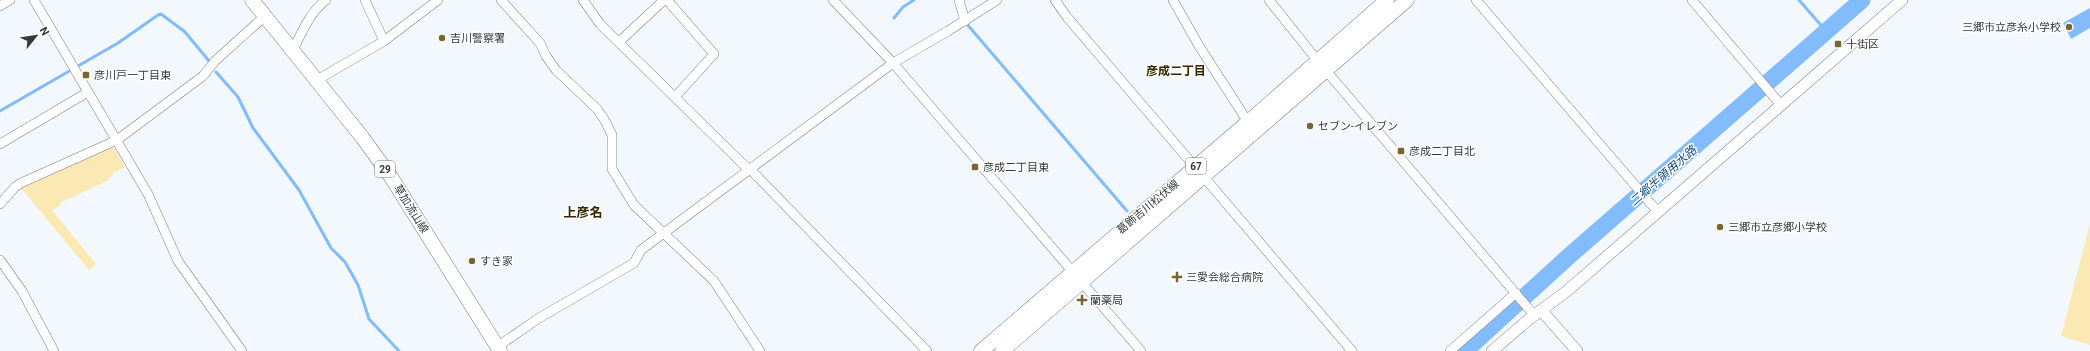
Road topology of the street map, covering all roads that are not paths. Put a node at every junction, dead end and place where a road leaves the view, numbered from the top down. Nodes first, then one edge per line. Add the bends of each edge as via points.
1 (10, 0) edge
2 (34, 0) edge
3 (252, 0) edge
4 (326, 0) edge
5 (365, 0) edge
6 (438, 0) edge
7 (501, 0) edge
8 (583, 0) edge
9 (665, 0) edge
10 (833, 0) edge
11 (959, 0) edge
12 (997, 0) edge
13 (1056, 0) edge
14 (1173, 0) edge
15 (1269, 0) edge
16 (1387, 0) edge
17 (1407, 0) edge
18 (1476, 0) edge
19 (1692, 0) edge
20 (1902, 0) edge
21 (0, 6) edge
22 (265, 16) junction
23 (965, 21) junction
24 (384, 41) junction
25 (619, 42) junction
26 (292, 50) junction
27 (893, 63) junction
28 (1322, 65) junction
29 (317, 80) junction
30 (88, 92) junction
31 (675, 97) junction
32 (1781, 105) junction
33 (1248, 122) junction
34 (117, 140) junction
35 (0, 144) edge
36 (750, 170) junction
37 (1199, 172) junction
38 (0, 204) edge
39 (1658, 212) junction
40 (663, 234) junction
41 (0, 260) edge
42 (1072, 271) junction
43 (1082, 282) junction
44 (1518, 295) junction
45 (1538, 312) junction
46 (499, 349) edge
47 (54, 351) edge
48 (242, 351) edge
49 (760, 351) edge
50 (927, 351) edge
51 (981, 351) edge
52 (1002, 351) edge
53 (1141, 351) edge
54 (1352, 351) edge
55 (1450, 351) edge
56 (1492, 351) edge
57 (1577, 351) edge

1 - 21 street
2 - 30 street
3 - 22 main road, 草加流山線 / 29
4 - 26 street via 317,7
5 - 24 street
6 - 24 street
7 - 40 street via 540,43 556,70 597,108 612,134 612,169 634,205
8 - 25 street via 600,24
9 - 25 street
9 - 31 street via 714,54
10 - 27 street
11 - 23 street
12 - 23 street
13 - 37 street via 1067,17
14 - 33 street
15 - 28 street
16 - 28 main road, 葛飾吉川松伏線 / 67
17 - 28 main road, 葛飾吉川松伏線 / 67
18 - 39 street
19 - 32 street
20 - 32 street
22 - 26 main road, 草加流山線 / 29
22 - 34 street via 215,60 203,76
23 - 27 street
24 - 29 street
25 - 31 street
26 - 29 main road, 草加流山線 / 29
27 - 36 street
27 - 42 street
28 - 33 main road, 葛飾吉川松伏線 / 67
28 - 37 main road, 葛飾吉川松伏線 / 67
28 - 44 street
29 - 46 main road, 草加流山線 / 29 via 391,177
30 - 34 street
30 - 35 street
31 - 36 street
32 - 39 street
33 - 37 main road, 葛飾吉川松伏線 / 67
34 - 38 street via 21,183
34 - 48 street via 158,213 178,261
36 - 40 street
36 - 50 street
37 - 42 main road, 葛飾吉川松伏線 / 67
37 - 43 main road, 葛飾吉川松伏線 / 67
37 - 54 street
39 - 45 street via 1568,291
40 - 46 street via 641,250 634,264 539,318
40 - 49 street via 714,281
41 - 47 street via 22,291
42 - 43 street
42 - 51 main road, 葛飾吉川松伏線 / 67
43 - 52 main road, 葛飾吉川松伏線 / 67
43 - 53 street
44 - 45 street via 1527,306
44 - 55 street
45 - 56 street
45 - 57 street

